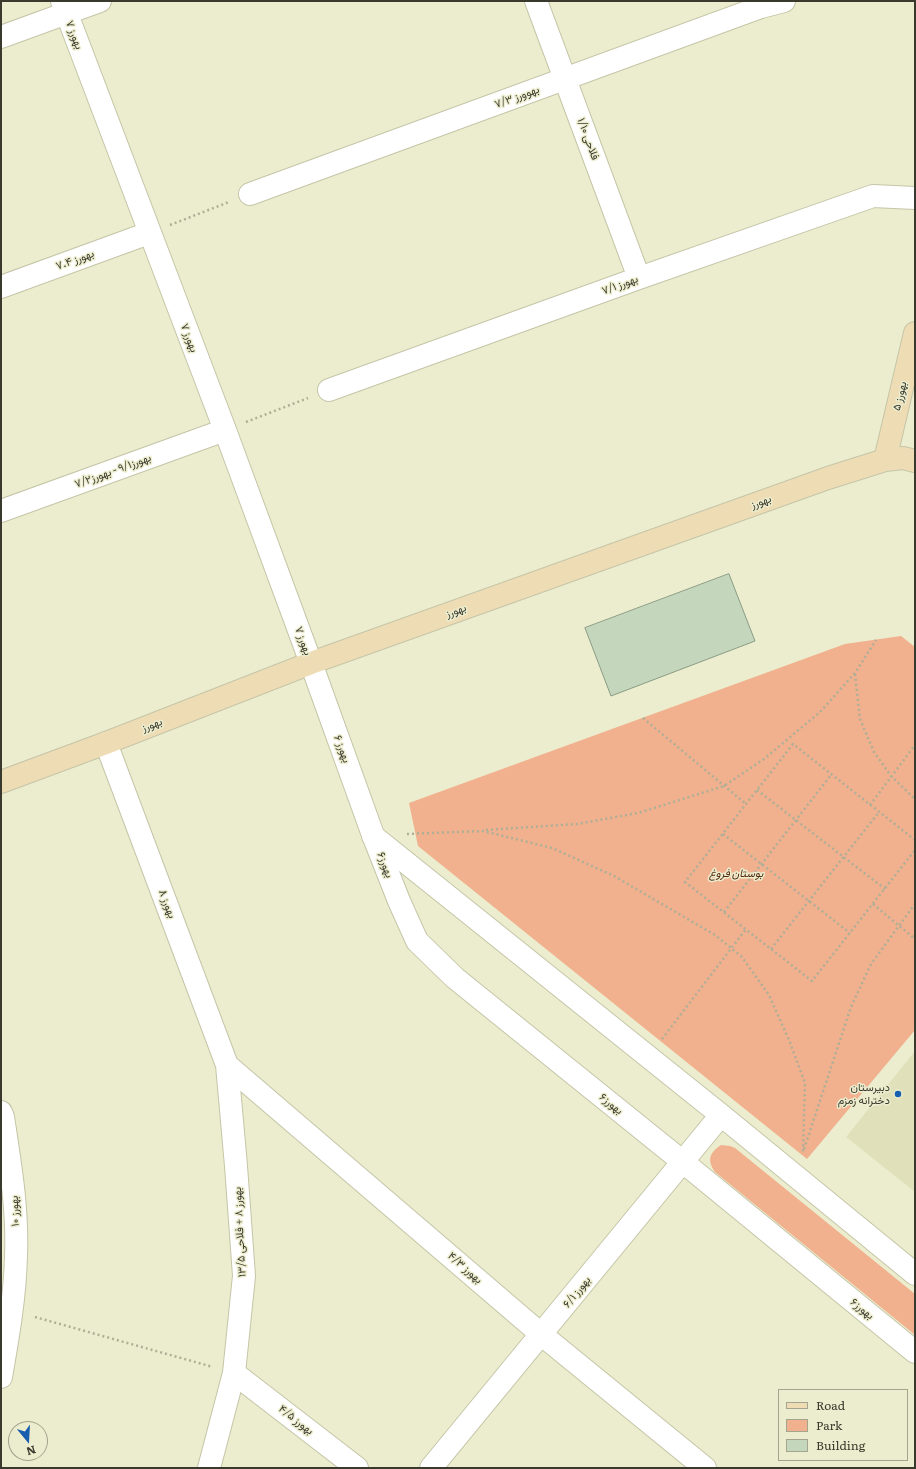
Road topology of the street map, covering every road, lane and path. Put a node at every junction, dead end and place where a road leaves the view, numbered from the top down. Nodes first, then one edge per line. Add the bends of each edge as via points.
1 (100, 1) edge
2 (536, 1) edge
3 (784, 1) edge
4 (64, 7) edge
5 (1, 37) edge
6 (566, 79) junction
7 (250, 194) joint
8 (915, 198) edge
9 (149, 233) junction
10 (639, 278) junction
11 (1, 287) edge
12 (915, 333) edge
13 (329, 390) joint
14 (225, 430) junction
15 (885, 460) junction
16 (915, 461) edge
17 (1, 512) edge
18 (876, 640) dead end
19 (311, 663) junction
20 (855, 673) junction
21 (643, 718) dead end
22 (106, 743) junction
23 (915, 745) edge
24 (831, 775) junction
25 (891, 776) junction
26 (1, 782) edge
27 (724, 786) junction
28 (757, 790) junction
29 (915, 799) edge
30 (746, 804) junction
31 (870, 805) junction
32 (879, 812) junction
33 (796, 820) junction
34 (483, 830) junction
35 (723, 834) junction
36 (373, 835) junction
37 (915, 840) edge
38 (915, 850) edge
39 (844, 857) junction
40 (762, 864) junction
41 (884, 889) junction
42 (809, 901) junction
43 (873, 904) junction
44 (915, 904) edge
45 (724, 912) junction
46 (899, 926) junction
47 (746, 929) junction
48 (850, 933) junction
49 (915, 938) edge
50 (731, 948) junction
51 (771, 949) junction
52 (649, 1057) junction
53 (227, 1065) junction
54 (1, 1112) edge
55 (721, 1115) junction
56 (683, 1162) junction
57 (915, 1274) edge
58 (12, 1311) junction
59 (542, 1335) junction
60 (915, 1352) edge
61 (234, 1373) junction
62 (1, 1377) edge
63 (209, 1468) edge
64 (357, 1468) edge
65 (431, 1468) edge
66 (705, 1468) edge

1 - 4 street
2 - 6 street, فلاحی ۱/۱۰
3 - 6 street, بهوورز ۷/۳ via 761,7
4 - 5 street
4 - 9 street, بهورز ۷
6 - 7 street, بهوورز ۷/۳
6 - 10 street, فلاحی ۱/۱۰
7 - 9 path
8 - 10 street, بهورز ۷/۱ via 873,196
9 - 11 street, بهورز ۷.۴
9 - 14 street, بهورز ۷
10 - 13 street, بهورز ۷/۱
12 - 15 street, بهورز ۵
13 - 14 path
14 - 17 street, بهورز۹/۱ - بهورز۷/۲
14 - 19 street, بهورز ۷
15 - 16 street, بهورز via 903,458
15 - 19 street, بهورز via 828,478
18 - 20 path
19 - 22 street, بهورز
19 - 36 street, بهورز ۶
20 - 25 path via 860,719 874,752
20 - 27 path via 820,712 764,759
21 - 27 path
22 - 26 street, بهورز
22 - 53 street, بهورز ۸
23 - 25 path
24 - 28 path via 793,744
24 - 31 path
24 - 33 path
25 - 29 path
25 - 31 path
27 - 30 path
27 - 34 path via 638,813 585,823
28 - 30 path
28 - 33 path
30 - 35 path
31 - 32 path
32 - 37 path
32 - 39 path
33 - 39 path
33 - 40 path
34 - 36 path
34 - 50 path via 552,848 614,876 715,935
35 - 40 path
35 - 45 path via 685,882
36 - 52 street, بهورز۶
36 - 56 street, بهورز۶ via 398,901 417,941 455,978
38 - 41 path
39 - 41 path
39 - 42 path
40 - 42 path
40 - 45 path
41 - 43 path
42 - 48 path
42 - 51 path
43 - 46 path
43 - 48 path
44 - 46 path
45 - 47 path
46 - 49 path
46 - 50 path via 871,964 851,1007 803,1153 805,1083 769,994 742,957
47 - 50 path
47 - 51 path
48 - 51 path via 812,981
50 - 52 path
52 - 55 street, بهورز۶
53 - 59 street, بهورز ۴/۳
53 - 61 street, بهورز ۸ + فلاحی ۱۳/۵ via 244,1276
54 - 58 street, بهورز ۱۰ via 14,1189 16,1256
55 - 56 street, بهورز ۶/۱
55 - 57 street, بهورز۶
56 - 59 street, بهورز ۶/۱
56 - 60 street, بهورز۶
58 - 61 path
58 - 62 street, بهورز ۱۰
59 - 65 street, بهورز ۶/۱
59 - 66 street, بهورز ۴/۳
61 - 63 street, بهورز ۸ + فلاحی ۱۳/۵
61 - 64 street, بهورز ۴/۵

